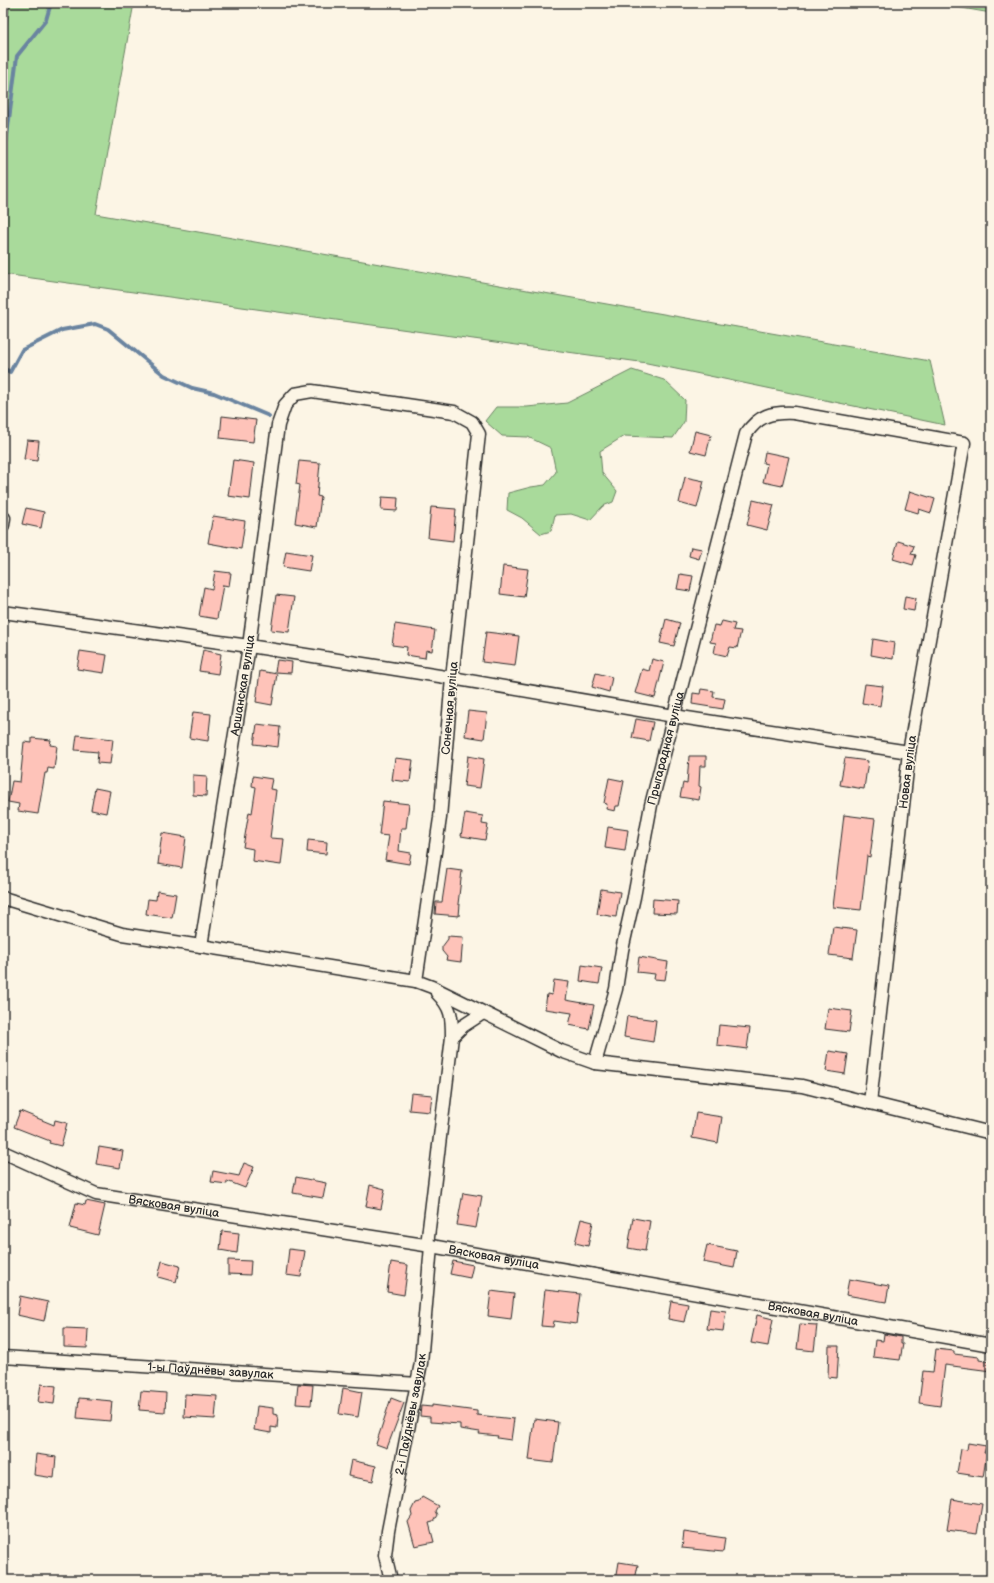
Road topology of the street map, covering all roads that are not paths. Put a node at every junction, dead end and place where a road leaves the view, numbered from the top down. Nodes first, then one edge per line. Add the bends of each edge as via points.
1 (479, 434) joint
2 (746, 434) joint
3 (3, 612) edge
4 (249, 646) junction
5 (452, 678) junction
6 (674, 716) junction
7 (909, 752) junction
8 (3, 898) edge
9 (201, 946) junction
10 (416, 981) junction
11 (432, 987) junction
12 (483, 1013) junction
13 (452, 1037) junction
14 (595, 1063) junction
15 (870, 1103) junction
16 (991, 1132) edge
17 (3, 1152) edge
18 (429, 1246) junction
19 (991, 1345) edge
20 (3, 1357) edge
21 (418, 1384) junction
22 (390, 1580) edge

1 - 4 street, Аршанская вуліца via 472,422 454,412 312,391 295,394 285,405 278,425
1 - 5 street, Сонечная вуліца
2 - 6 street, Прыгарадная вуліца
2 - 7 street, Новая вуліца via 754,424 766,416 787,412 964,444
3 - 4 street
4 - 5 street
4 - 9 street, Аршанская вуліца
5 - 6 street
5 - 10 street, Сонечная вуліца via 440,818
6 - 7 street
6 - 14 street, Прыгарадная вуліца via 651,805 616,988
7 - 15 street, Новая вуліца
8 - 9 street via 122,934
9 - 10 street
10 - 11 street
11 - 12 street
11 - 13 street, 2-і Паўднёвы завулак via 450,1010
12 - 13 street via 462,1026
12 - 14 street via 561,1051
13 - 18 street, 2-і Паўднёвы завулак
14 - 15 street via 802,1086
15 - 16 street
17 - 18 street, Вясковая вуліца via 96,1194
18 - 19 street, Вясковая вуліца
18 - 21 street, 2-і Паўднёвы завулак
20 - 21 street, 1-ы Паўднёвы завулак
21 - 22 street, 2-і Паўднёвы завулак via 388,1531 385,1555

